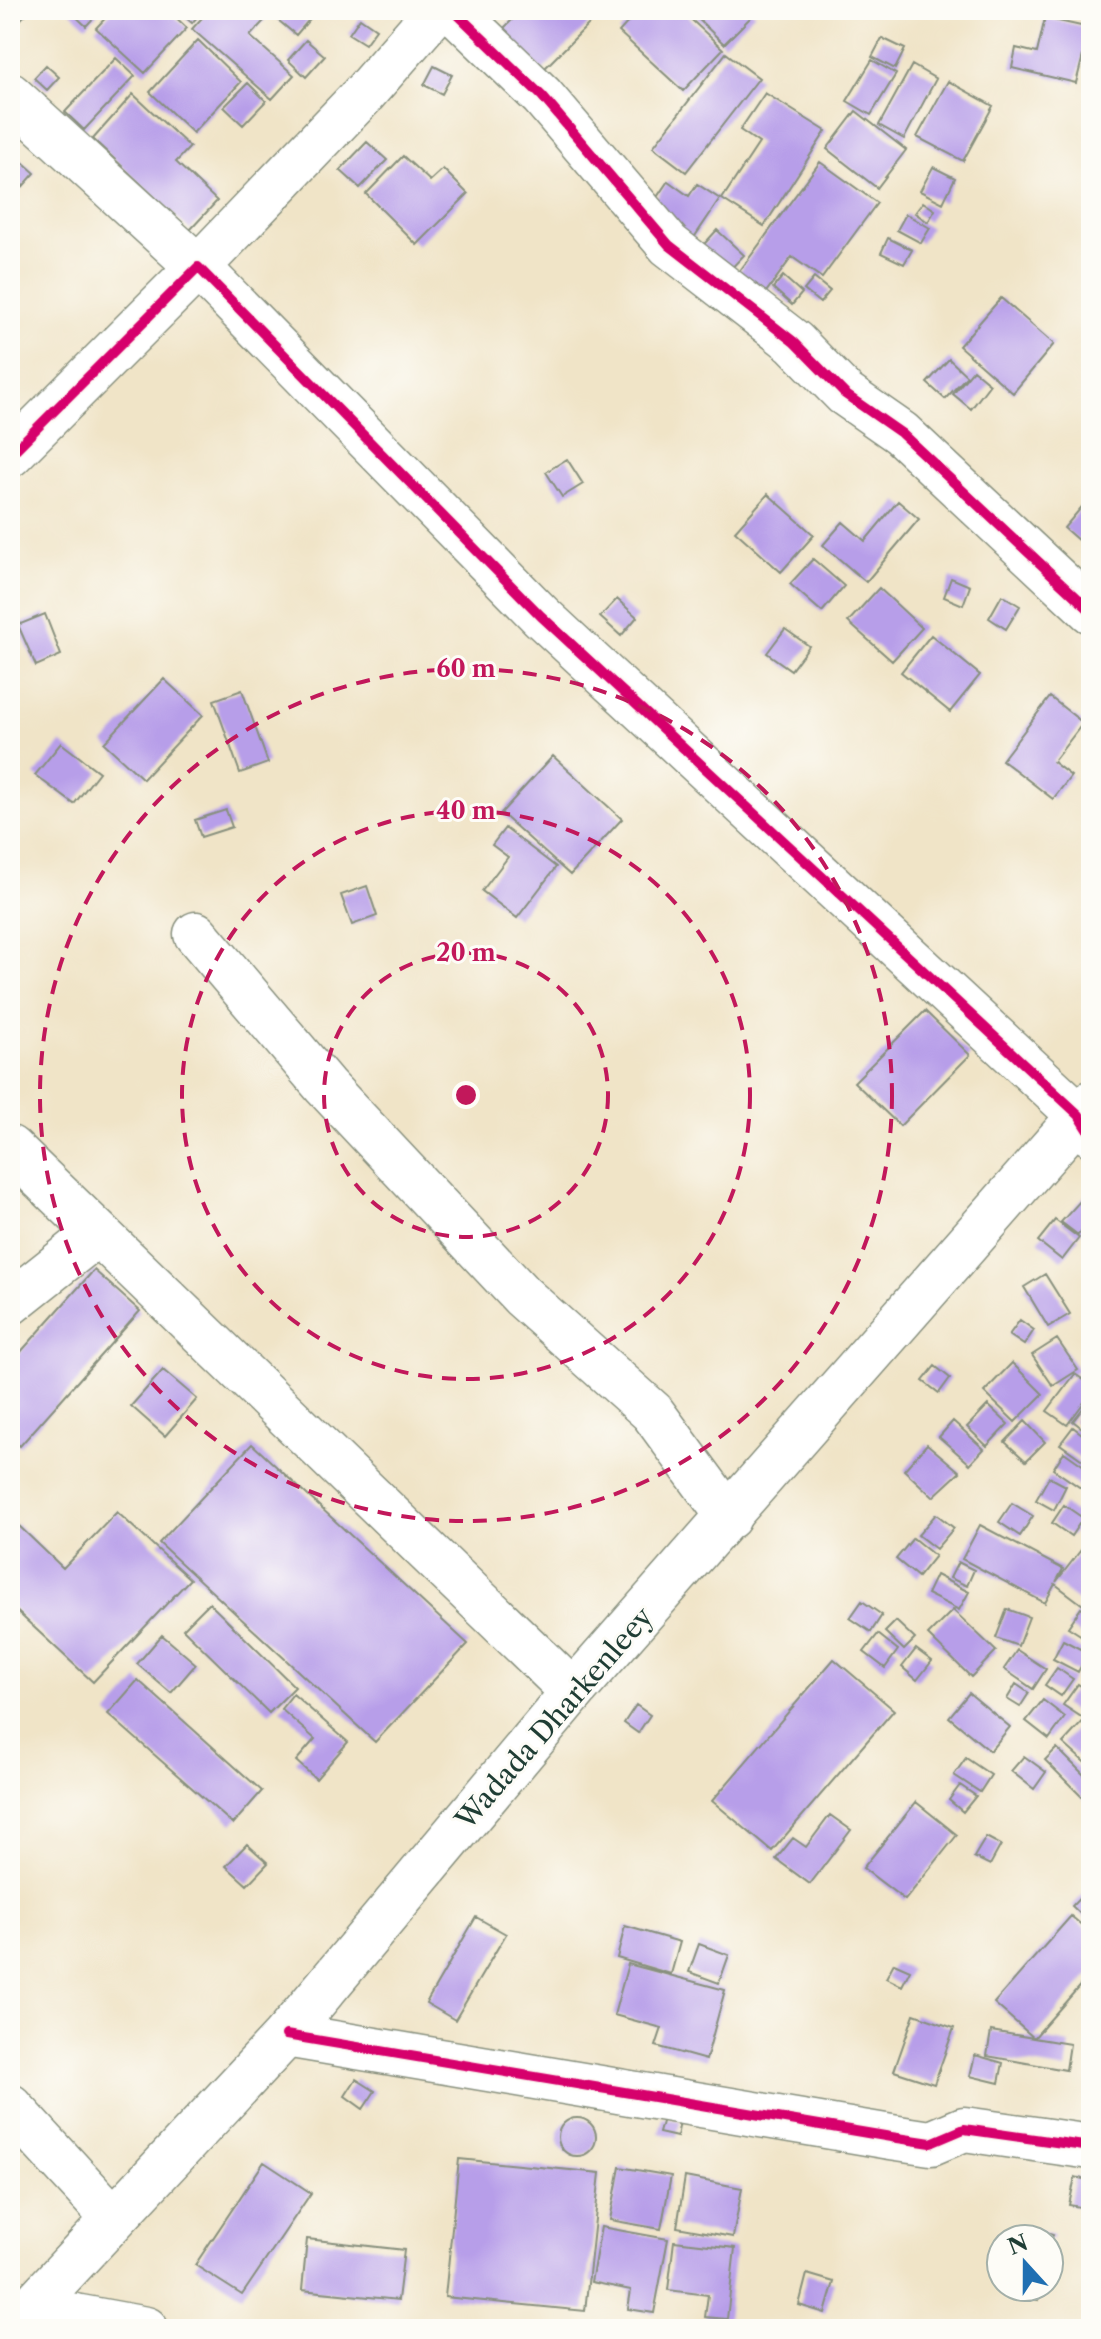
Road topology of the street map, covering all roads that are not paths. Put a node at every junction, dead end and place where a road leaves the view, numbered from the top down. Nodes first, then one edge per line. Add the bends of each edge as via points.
1 (437, 10) edge
2 (453, 10) edge
3 (10, 95) edge
4 (198, 267) junction
5 (10, 455) edge
6 (1091, 611) edge
7 (196, 934) dead end
8 (1087, 1117) edge
9 (10, 1148) edge
10 (97, 1234) junction
11 (10, 1303) edge
12 (729, 1517) junction
13 (573, 1692) junction
14 (286, 2035) junction
15 (10, 2106) edge
16 (1091, 2147) edge
17 (112, 2217) junction
18 (21, 2318) edge
19 (146, 2329) edge

1 - 4 street
2 - 6 street via 542,96 669,245 794,342 845,394 901,433
3 - 4 street
4 - 5 street
4 - 8 street via 541,616
7 - 12 street via 325,1086 522,1296 652,1412
8 - 12 street, Wadada Dharkenleey
9 - 10 street
10 - 11 street
10 - 13 street
12 - 13 street, Wadada Dharkenleey
13 - 14 street, Wadada Dharkenleey
14 - 16 street via 931,2143 964,2129
14 - 17 street, Wadada Dharkenleey
15 - 17 street
17 - 18 street, Wadada Dharkenleey
18 - 19 street

